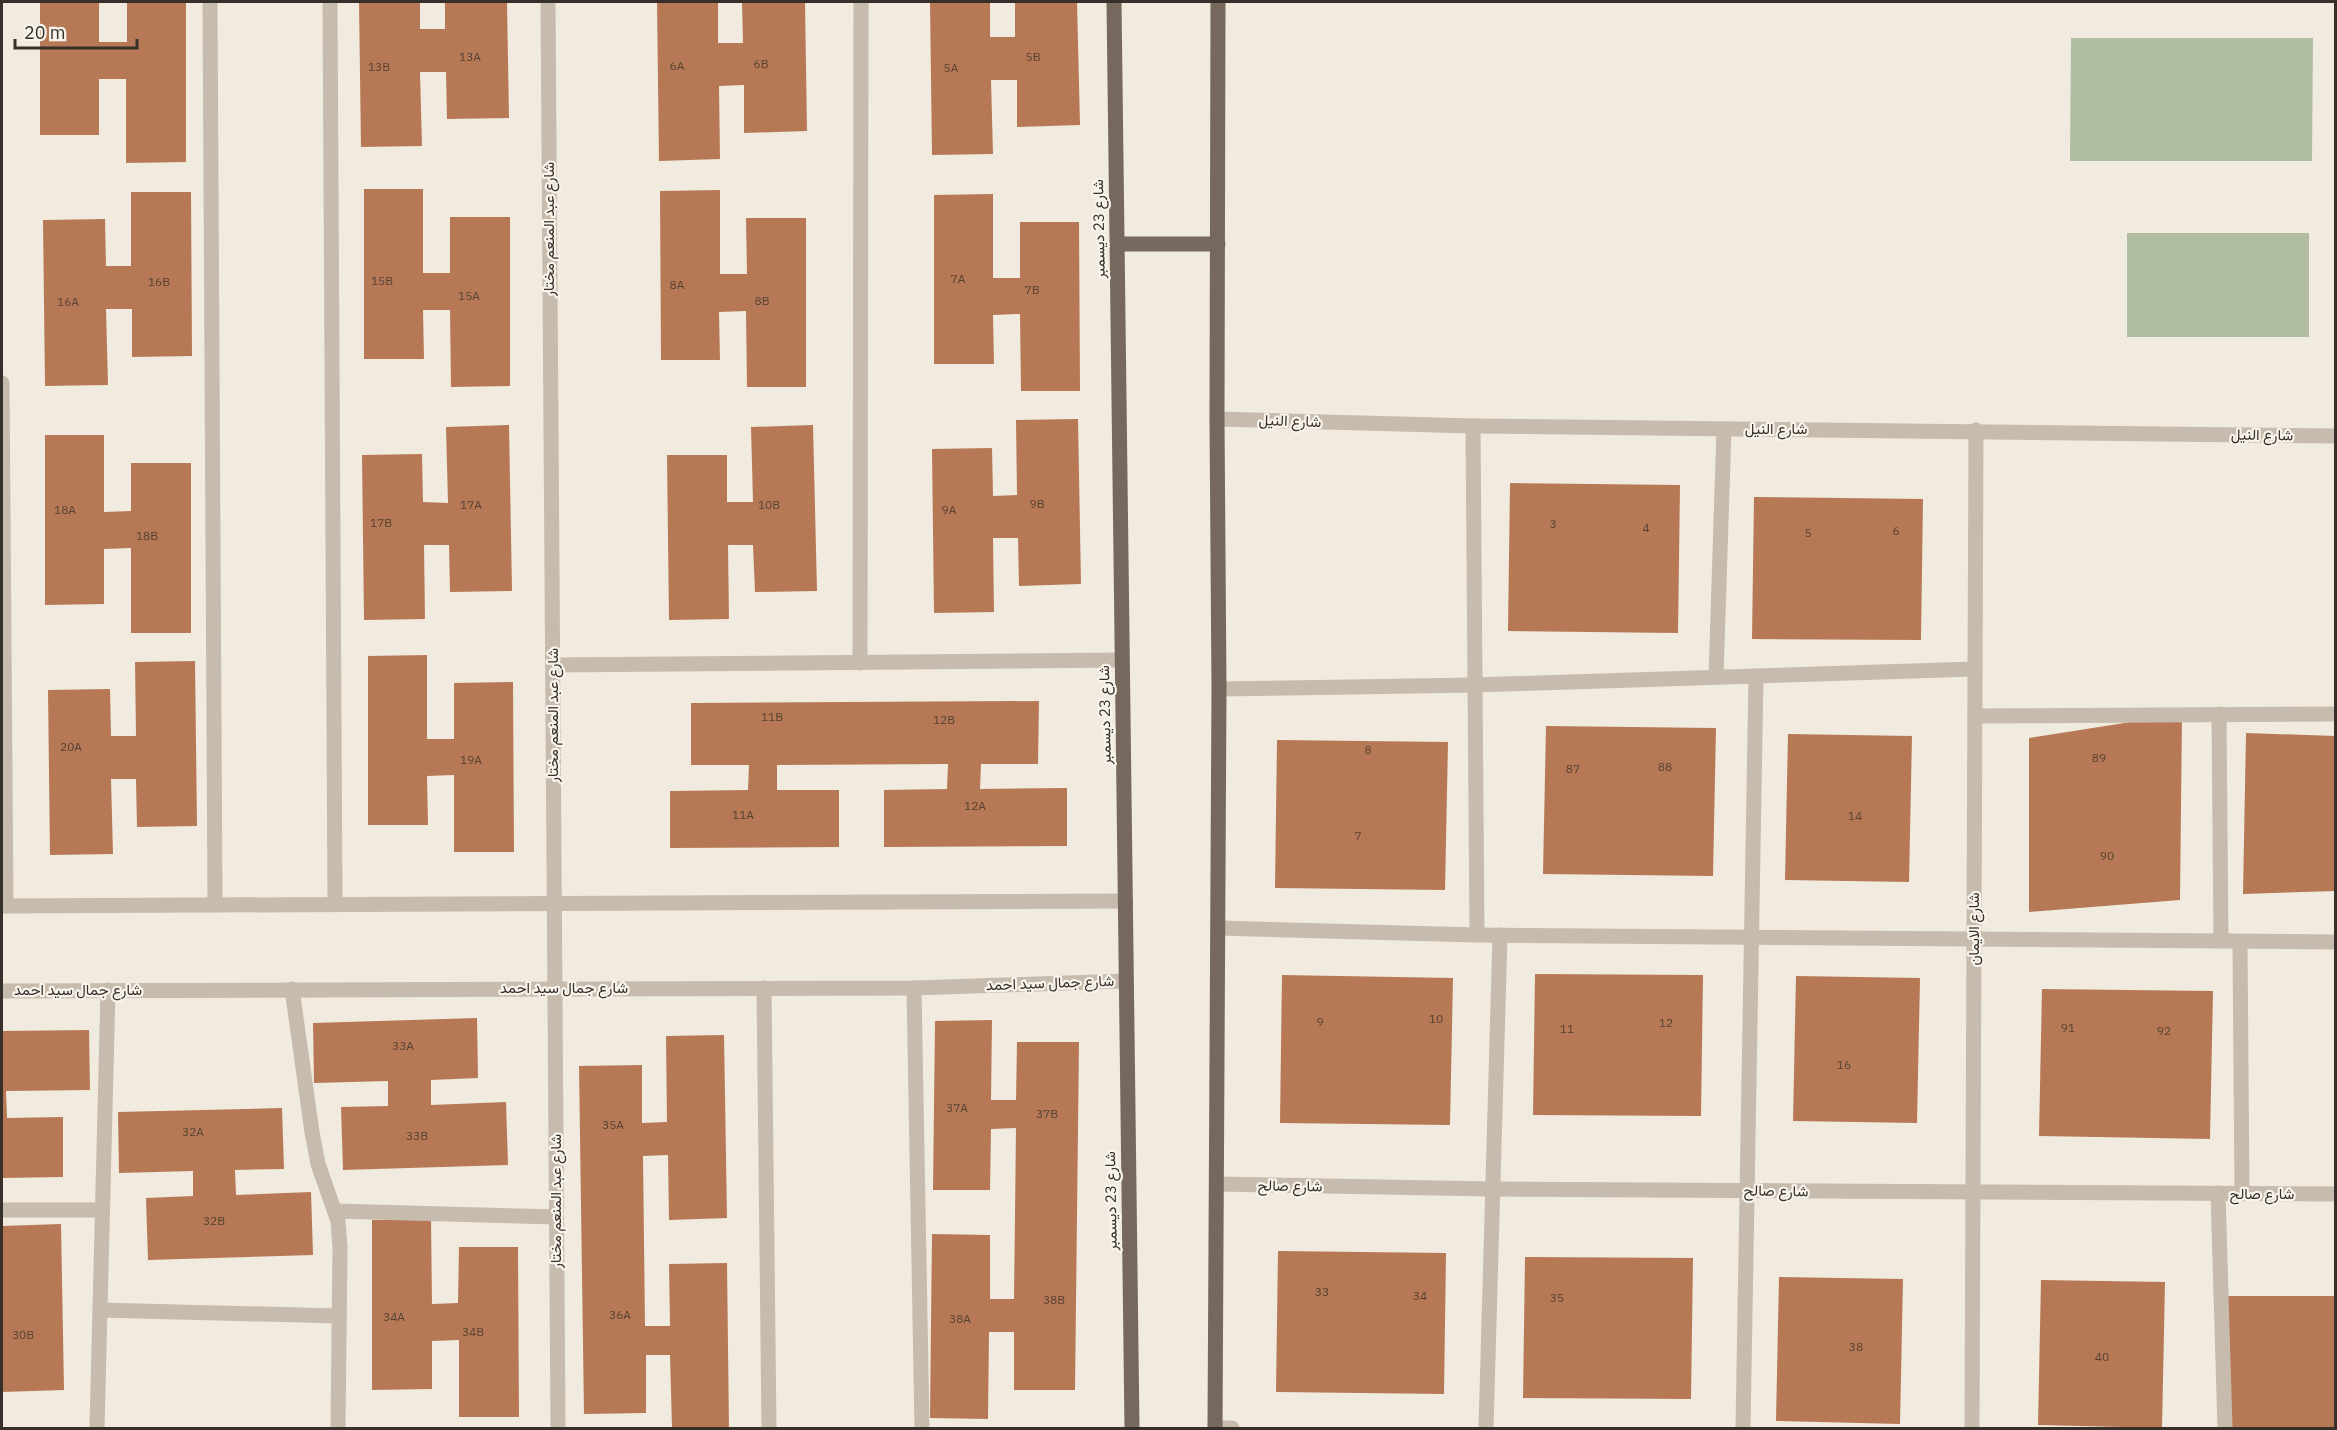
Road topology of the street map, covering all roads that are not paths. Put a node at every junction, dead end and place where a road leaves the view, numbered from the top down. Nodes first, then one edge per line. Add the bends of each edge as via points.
1 (210, 2) edge
2 (330, 2) edge
3 (548, 2) edge
4 (861, 2) edge
5 (1114, 2) edge
6 (1218, 2) edge
7 (1117, 244) junction
8 (1218, 244) junction
9 (2, 382) edge
10 (1217, 419) junction
11 (1473, 426) junction
12 (1724, 429) junction
13 (1976, 430) junction
14 (2336, 436) edge
15 (3, 617) edge
16 (1122, 660) junction
17 (860, 663) junction
18 (553, 665) junction
19 (1975, 669) junction
20 (1756, 676) junction
21 (1716, 677) junction
22 (1475, 685) junction
23 (1220, 689) junction
24 (2219, 714) junction
25 (2336, 714) edge
26 (1975, 716) junction
27 (1125, 901) junction
28 (554, 903) junction
29 (335, 904) junction
30 (215, 905) junction
31 (4, 906) edge
32 (1219, 928) junction
33 (1478, 935) junction
34 (1500, 935) junction
35 (1752, 937) junction
36 (1974, 939) junction
37 (2221, 941) junction
38 (2241, 942) junction
39 (2336, 942) edge
40 (1126, 981) junction
41 (555, 988) junction
42 (764, 988) junction
43 (914, 988) junction
44 (292, 989) junction
45 (108, 990) junction
46 (2, 991) edge
47 (1217, 1184) junction
48 (1492, 1190) junction
49 (1748, 1191) junction
50 (1973, 1193) junction
51 (2218, 1193) junction
52 (2242, 1194) junction
53 (2336, 1194) edge
54 (2, 1210) edge
55 (102, 1210) junction
56 (335, 1211) junction
57 (556, 1217) junction
58 (100, 1310) junction
59 (339, 1316) junction
60 (96, 1428) edge
61 (338, 1428) edge
62 (558, 1428) edge
63 (768, 1428) edge
64 (922, 1428) edge
65 (1132, 1428) edge
66 (1215, 1428) edge
67 (1232, 1428) edge
68 (1486, 1428) edge
69 (1743, 1428) edge
70 (1972, 1428) edge
71 (2225, 1428) edge

1 - 30 street
2 - 29 street
3 - 18 street, شارع عبد المنعم مختار
4 - 17 street
5 - 7 main road, شارع 23 ديسمبر
6 - 8 main road
7 - 8 main road
7 - 16 main road, شارع 23 ديسمبر
8 - 10 main road
9 - 15 street
10 - 11 street, شارع النيل
10 - 23 main road
11 - 12 street, شارع النيل
11 - 22 street
12 - 13 street, شارع النيل
12 - 21 street
13 - 14 street, شارع النيل
13 - 19 street, شارع الايمان
15 - 31 street
16 - 17 street
16 - 27 main road, شارع 23 ديسمبر
17 - 18 street
18 - 28 street, شارع عبد المنعم مختار
19 - 20 street
19 - 26 street, شارع الايمان
20 - 21 street
20 - 35 street
21 - 22 street
22 - 23 street
22 - 33 street
23 - 32 main road
24 - 25 street
24 - 26 street
24 - 37 street
26 - 36 street, شارع الايمان
27 - 28 street
27 - 40 main road, شارع 23 ديسمبر
28 - 29 street
28 - 41 street, شارع عبد المنعم مختار
29 - 30 street
30 - 31 street
32 - 33 street
32 - 47 main road
33 - 34 street
34 - 35 street
34 - 48 street
35 - 36 street
35 - 49 street
36 - 37 street
36 - 50 street, شارع الايمان
37 - 38 street
38 - 39 street
38 - 52 street
40 - 43 street, شارع جمال سيد احمد
40 - 65 main road, شارع 23 ديسمبر
41 - 42 street, شارع جمال سيد احمد
41 - 44 street, شارع جمال سيد احمد
41 - 57 street, شارع عبد المنعم مختار
42 - 43 street, شارع جمال سيد احمد
42 - 63 street
43 - 64 street
44 - 45 street, شارع جمال سيد احمد
44 - 56 street via 318,1164
45 - 46 street, شارع جمال سيد احمد
45 - 55 street
47 - 48 street, شارع صالح
47 - 66 main road
48 - 49 street, شارع صالح
48 - 68 street
49 - 50 street, شارع صالح
49 - 69 street
50 - 51 street, شارع صالح
50 - 70 street, شارع الايمان
51 - 52 street, شارع صالح
51 - 71 street
52 - 53 street, شارع صالح
54 - 55 street
55 - 58 street
56 - 57 street
56 - 59 street via 340,1247
57 - 62 street, شارع عبد المنعم مختار
58 - 59 street
58 - 60 street
59 - 61 street
66 - 67 street

